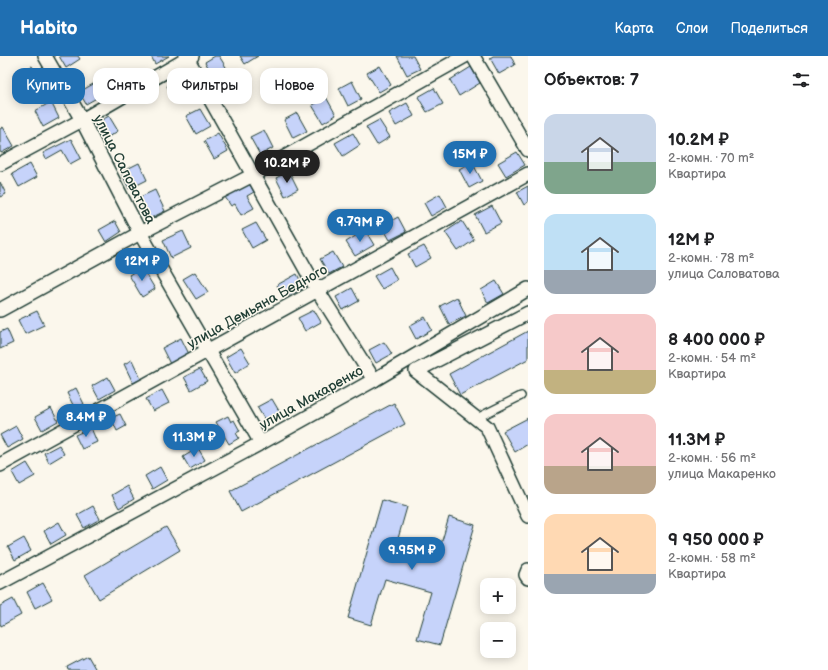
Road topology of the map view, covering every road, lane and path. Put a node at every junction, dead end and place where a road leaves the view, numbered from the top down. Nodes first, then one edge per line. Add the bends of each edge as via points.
1 (44, 56) edge
2 (465, 56) edge
3 (473, 56) edge
4 (188, 57) edge
5 (82, 120) junction
6 (528, 150) edge
7 (0, 164) edge
8 (528, 174) edge
9 (253, 176) junction
10 (140, 233) junction
11 (528, 289) edge
12 (318, 291) junction
13 (0, 310) edge
14 (528, 313) edge
15 (207, 352) junction
16 (374, 380) junction
17 (520, 396) dead end
18 (476, 418) junction
19 (261, 443) junction
20 (0, 465) edge
21 (528, 516) edge
22 (528, 570) edge
23 (528, 578) edge
24 (0, 583) edge

1 - 5 street, улица Саловатова
2 - 9 street
3 - 6 street
4 - 5 street
4 - 9 street
5 - 7 street
5 - 10 street, улица Саловатова
8 - 12 street, улица Демьяна Бедного
9 - 10 street
9 - 12 street
10 - 13 street
10 - 15 street, улица Саловатова
11 - 16 street, улица Макаренко
12 - 15 street, улица Демьяна Бедного
12 - 16 street
14 - 18 street via 416,371
15 - 19 street, улица Саловатова
15 - 20 street, улица Демьяна Бедного
16 - 19 street, улица Макаренко
17 - 18 lane
18 - 21 street via 487,427
19 - 24 street, улица Макаренко
22 - 23 street

